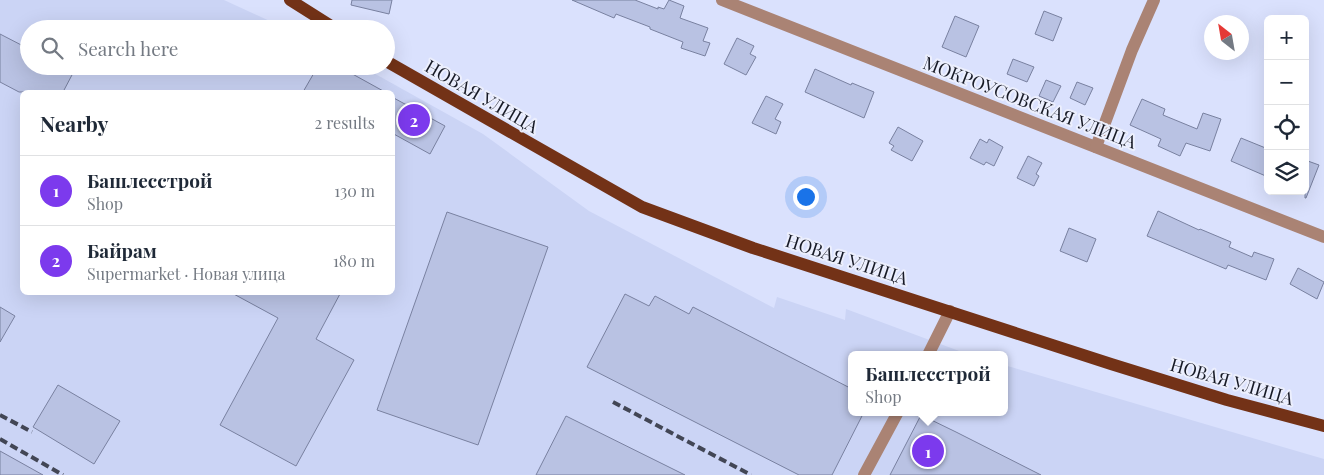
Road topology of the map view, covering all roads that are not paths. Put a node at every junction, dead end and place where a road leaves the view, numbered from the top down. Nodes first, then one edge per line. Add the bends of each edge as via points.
1 (290, 0) edge
2 (722, 0) edge
3 (1154, 0) edge
4 (322, 20) edge
5 (395, 66) edge
6 (1096, 147) junction
7 (1324, 237) edge
8 (950, 311) junction
9 (930, 351) edge
10 (896, 416) edge
11 (1324, 426) edge
12 (864, 475) edge

1 - 4 main road
2 - 6 street, МОКРОУСОВСКАЯ УЛИЦА
3 - 6 street
5 - 8 main road, НОВАЯ УЛИЦА via 642,207 753,248
6 - 7 street, МОКРОУСОВСКАЯ УЛИЦА
8 - 9 street
8 - 11 main road, НОВАЯ УЛИЦА via 1227,400
10 - 12 street

